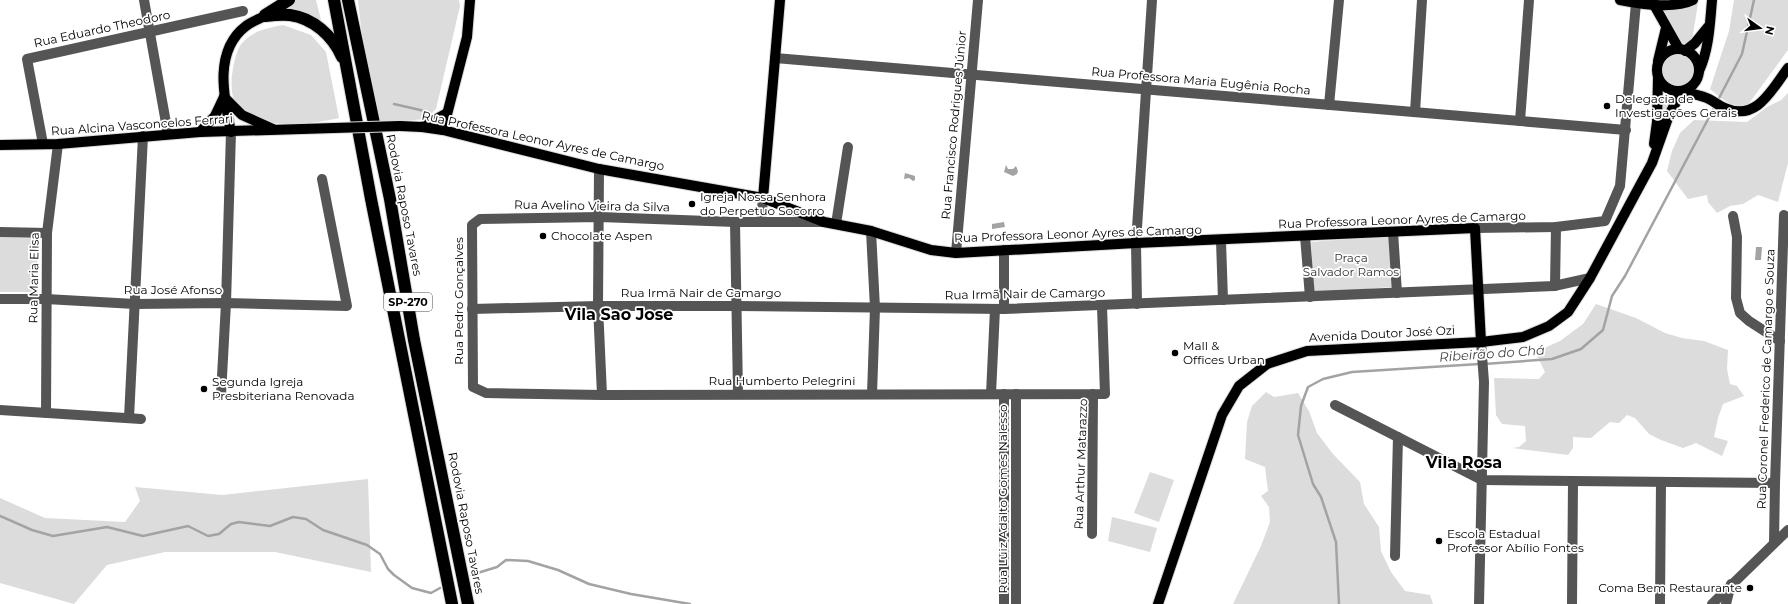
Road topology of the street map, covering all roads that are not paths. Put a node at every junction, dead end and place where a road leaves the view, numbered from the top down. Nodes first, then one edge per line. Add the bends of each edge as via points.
1 (144, 0) edge
2 (289, 0) edge
3 (334, 0) edge
4 (470, 0) edge
5 (780, 0) edge
6 (978, 0) edge
7 (1152, 0) edge
8 (1339, 0) edge
9 (1422, 0) edge
10 (1529, 0) edge
11 (1620, 0) edge
12 (1694, 0) edge
13 (1712, 0) edge
14 (350, 2) edge
15 (1636, 3) junction
16 (1653, 3) junction
17 (243, 11) dead end
18 (265, 16) junction
19 (1709, 25) junction
20 (1666, 28) junction
21 (150, 32) junction
22 (1682, 50) junction
23 (775, 58) junction
24 (1658, 62) junction
25 (347, 68) junction
26 (1788, 68) edge
27 (971, 75) junction
28 (1698, 75) junction
29 (1658, 78) junction
30 (1146, 90) junction
31 (1682, 91) junction
32 (224, 97) junction
33 (1709, 99) junction
34 (1329, 105) junction
35 (1415, 112) junction
36 (447, 113) junction
37 (1520, 121) junction
38 (422, 127) junction
39 (334, 128) joint
40 (443, 130) junction
41 (1626, 130) junction
42 (277, 131) junction
43 (200, 132) junction
44 (231, 132) junction
45 (168, 134) junction
46 (460, 134) junction
47 (144, 136) junction
48 (43, 144) junction
49 (58, 144) junction
50 (0, 145) edge
51 (848, 147) dead end
52 (1652, 163) junction
53 (599, 168) junction
54 (322, 179) dead end
55 (763, 198) junction
56 (1784, 215) dead end
57 (1733, 216) dead end
58 (600, 217) junction
59 (480, 219) joint
60 (735, 222) junction
61 (761, 222) junction
62 (824, 222) junction
63 (836, 224) junction
64 (1556, 227) junction
65 (1475, 228) junction
66 (871, 230) junction
67 (0, 232) edge
68 (47, 232) junction
69 (1393, 232) junction
70 (1305, 236) junction
71 (1221, 241) junction
72 (1136, 243) junction
73 (1004, 250) junction
74 (956, 253) junction
75 (1555, 267) junction
76 (1590, 278) junction
77 (1577, 280) junction
78 (1555, 286) junction
79 (1785, 289) edge
80 (1479, 290) junction
81 (1397, 293) junction
82 (1310, 297) junction
83 (0, 299) edge
84 (46, 299) junction
85 (1223, 300) junction
86 (226, 303) junction
87 (135, 304) junction
88 (1137, 304) junction
89 (598, 306) junction
90 (737, 306) junction
91 (1102, 306) junction
92 (875, 308) junction
93 (472, 309) junction
94 (999, 309) junction
95 (1780, 341) junction
96 (1481, 342) junction
97 (473, 387) joint
98 (738, 394) junction
99 (872, 394) junction
100 (992, 394) junction
101 (1004, 394) junction
102 (1016, 394) junction
103 (1093, 394) junction
104 (221, 395) dead end
105 (602, 395) junction
106 (1335, 405) dead end
107 (0, 410) edge
108 (46, 412) junction
109 (1788, 413) edge
110 (1777, 414) junction
111 (129, 418) junction
112 (141, 419) dead end
113 (1398, 437) junction
114 (1004, 468) junction
115 (1016, 468) junction
116 (1482, 480) junction
117 (1573, 482) junction
118 (1661, 482) junction
119 (1775, 484) junction
120 (1788, 530) edge
121 (1092, 534) dead end
122 (1003, 538) junction
123 (1016, 538) junction
124 (1774, 543) junction
125 (1395, 556) dead end
126 (1731, 584) junction
127 (452, 604) edge
128 (468, 604) edge
129 (1004, 604) edge
130 (1016, 604) edge
131 (1158, 604) edge
132 (1479, 604) edge
133 (1572, 604) edge
134 (1660, 604) edge
135 (1712, 604) edge
136 (1726, 604) edge

1 - 21 street
2 - 18 highway
3 - 25 highway, SP-270
4 - 36 main road via 467,38
5 - 23 main road
6 - 27 street, Rua Francisco Rodrigues Júnior
7 - 30 street
8 - 34 street
9 - 35 street
10 - 37 street
11 - 15 main road
12 - 16 main road via 1679,5
13 - 19 main road
14 - 128 highway, Rodovia Raposo Tavares / SP-270 via 390,199 414,340
15 - 16 main road
15 - 41 street
16 - 20 main road
17 - 21 street, Rua Eduardo Theodoro
18 - 25 highway via 290,15 319,26 341,54
18 - 32 main road via 245,27 235,39 227,55 223,72
19 - 22 main road via 1695,44
19 - 28 main road via 1703,63
20 - 22 main road
20 - 24 main road
21 - 45 street
21 - 48 street, Rua Eduardo Theodoro via 27,59
22 - 24 main road via 1669,51 1663,54
22 - 28 main road via 1694,56 1698,62
23 - 27 street, Rua Professora Maria Eugênia Rocha
23 - 55 main road
24 - 29 main road
25 - 127 highway, SP-270
26 - 33 main road via 1768,96 1745,113 1726,109
27 - 30 street, Rua Professora Maria Eugênia Rocha
27 - 74 street, Rua Francisco Rodrigues Júnior
28 - 31 main road via 1689,88
28 - 33 main road
29 - 31 main road via 1668,89
29 - 52 main road, Avenida Doutor José Ozi via 1657,122
30 - 34 street, Rua Professora Maria Eugênia Rocha
30 - 72 street
31 - 33 main road
31 - 52 main road, Avenida Doutor José Ozi via 1669,115
32 - 42 main road via 242,115
32 - 43 main road via 215,116
32 - 44 main road
34 - 35 street, Rua Professora Maria Eugênia Rocha
35 - 37 street, Rua Professora Maria Eugênia Rocha
36 - 38 main road
36 - 40 main road
36 - 46 main road via 451,125
37 - 41 street, Rua Professora Maria Eugênia Rocha
38 - 39 main road, Rua Professora Leonor Ayres de Camargo, bridge
38 - 40 main road, Rua Professora Leonor Ayres de Camargo
39 - 42 main road, Rua Alcina Vasconcelos Ferrari
40 - 46 main road, Rua Professora Leonor Ayres de Camargo
41 - 64 street, Rua Professora Leonor Ayres de Camargo via 1620,186 1605,221
42 - 44 main road, Rua Alcina Vasconcelos Ferrari
43 - 44 main road, Rua Alcina Vasconcelos Ferrari
43 - 45 main road, Rua Alcina Vasconcelos Ferrari
44 - 86 street
45 - 47 main road, Rua Alcina Vasconcelos Ferrari
46 - 53 main road, Rua Professora Leonor Ayres de Camargo
47 - 49 main road, Rua Alcina Vasconcelos Ferrari
47 - 87 street
48 - 49 main road, Rua Alcina Vasconcelos Ferrari
48 - 50 main road, Rua Alcina Vasconcelos Ferrari
49 - 68 street, Rua Maria Elisa
51 - 63 street
52 - 76 main road, Avenida Doutor José Ozi
53 - 55 main road, Rua Professora Leonor Ayres de Camargo
53 - 58 street
54 - 86 street, Rua José Afonso via 347,306
55 - 61 street
55 - 62 main road, Rua Professora Leonor Ayres de Camargo
56 - 79 street, Rua Coronel Frederico de Camargo e Souza
57 - 95 street via 1736,236 1736,298 1740,313
58 - 59 street, Rua Avelino Vieira da Silva
58 - 60 street, Rua Avelino Vieira da Silva
58 - 89 street
59 - 93 street, Rua Pedro Gonçalves via 472,226
60 - 61 street, Rua Avelino Vieira da Silva
60 - 90 street
61 - 62 street, Rua Avelino Vieira da Silva
62 - 63 main road, Rua Professora Leonor Ayres de Camargo
63 - 66 main road, Rua Professora Leonor Ayres de Camargo
64 - 65 street, Rua Professora Leonor Ayres de Camargo
64 - 75 street
65 - 69 main road, Rua Professora Leonor Ayres de Camargo
65 - 80 main road
66 - 74 main road, Rua Professora Leonor Ayres de Camargo via 931,250
66 - 92 street
67 - 68 street
68 - 84 street, Rua Maria Elisa
69 - 70 main road, Rua Professora Leonor Ayres de Camargo
69 - 81 street
70 - 71 main road, Rua Professora Leonor Ayres de Camargo
70 - 82 street
71 - 72 main road, Rua Professora Leonor Ayres de Camargo
71 - 85 street
72 - 73 main road, Rua Professora Leonor Ayres de Camargo
72 - 88 street
73 - 74 main road, Rua Professora Leonor Ayres de Camargo
73 - 94 street, Rua Luiz Adalto Gomes Nalesso
75 - 77 street via 1559,272
75 - 78 street
76 - 77 street, Rua Irmã Nair de Camargo
76 - 96 main road, Avenida Doutor José Ozi via 1568,312 1549,326 1522,336
77 - 78 street, Rua Irmã Nair de Camargo
78 - 80 street, Rua Irmã Nair de Camargo
79 - 95 street, Rua Coronel Frederico de Camargo e Souza
80 - 81 street, Rua Irmã Nair de Camargo
80 - 96 main road
81 - 82 street, Rua Irmã Nair de Camargo
82 - 85 street, Rua Irmã Nair de Camargo
83 - 84 street, Rua José Afonso
84 - 87 street, Rua José Afonso
84 - 108 street, Rua Maria Elisa
85 - 88 street, Rua Irmã Nair de Camargo
86 - 87 street, Rua José Afonso
86 - 104 street
87 - 111 street
88 - 91 street, Rua Irmã Nair de Camargo
89 - 90 street, Rua Irmã Nair de Camargo
89 - 93 street, Rua Irmã Nair de Camargo
89 - 105 street
90 - 92 street, Rua Irmã Nair de Camargo
90 - 98 street
91 - 94 street, Rua Irmã Nair de Camargo
91 - 103 street, Rua Arthur Matarazzo via 1105,394
92 - 94 street, Rua Irmã Nair de Camargo
92 - 99 street
93 - 97 street, Rua Pedro Gonçalves
94 - 100 street, Rua Luiz Adalto Gomes Nalesso
95 - 110 street, Rua Coronel Frederico de Camargo e Souza
96 - 116 street via 1484,382
96 - 131 main road, Avenida Doutor José Ozi via 1307,351 1267,364 1239,386 1222,415
97 - 105 street, Rua Humberto Pelegrini via 486,393
98 - 99 street, Rua Humberto Pelegrini
98 - 105 street, Rua Humberto Pelegrini
99 - 100 street, Rua Humberto Pelegrini
100 - 101 street, Rua Humberto Pelegrini
101 - 102 street, Rua Humberto Pelegrini
101 - 114 street, Rua Luiz Adalto Gomes Nalesso
102 - 103 street, Rua Humberto Pelegrini
102 - 115 street, Rua Luiz Adalto Gomes Nalesso
103 - 121 street, Rua Arthur Matarazzo
106 - 113 street
107 - 108 street
108 - 111 street
109 - 110 street
110 - 119 street, Rua Coronel Frederico de Camargo e Souza
111 - 112 street
113 - 116 street
113 - 125 street
114 - 115 street
114 - 122 street, Rua Luiz Adalto Gomes Nalesso
115 - 123 street, Rua Luiz Adalto Gomes Nalesso
116 - 117 street
116 - 132 street
117 - 118 street
117 - 133 street
118 - 119 street
118 - 134 street
119 - 124 street, Rua Coronel Frederico de Camargo e Souza
120 - 124 street
122 - 123 street
122 - 129 street, Rua Luiz Adalto Gomes Nalesso
123 - 130 street, Rua Luiz Adalto Gomes Nalesso
124 - 126 street
126 - 135 street
126 - 136 street

